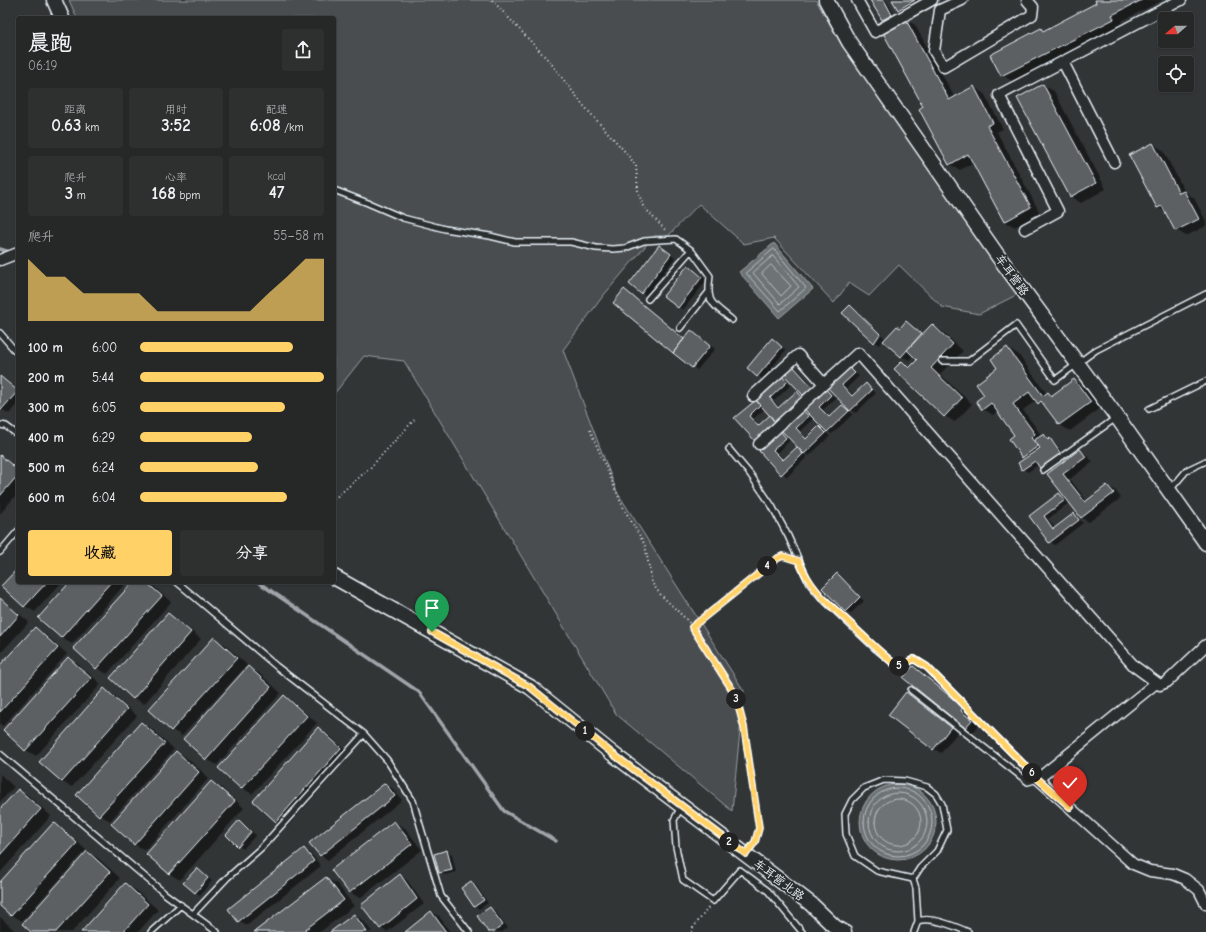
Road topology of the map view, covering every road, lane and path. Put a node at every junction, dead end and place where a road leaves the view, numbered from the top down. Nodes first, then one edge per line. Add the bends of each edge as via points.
1 (54, 0) edge
2 (492, 0) edge
3 (826, 0) edge
4 (857, 0) edge
5 (932, 0) edge
6 (962, 0) edge
7 (1028, 0) edge
8 (1180, 0) edge
9 (61, 16) edge
10 (1062, 62) junction
11 (1114, 162) dead end
12 (336, 191) edge
13 (1025, 229) dead end
14 (676, 240) junction
15 (691, 250) junction
16 (16, 254) edge
17 (0, 260) edge
18 (708, 293) junction
19 (1206, 294) edge
20 (648, 299) dead end
21 (732, 320) dead end
22 (680, 328) dead end
23 (0, 333) edge
24 (16, 352) edge
25 (942, 361) dead end
26 (1077, 363) junction
27 (1206, 381) edge
28 (824, 384) junction
29 (753, 396) dead end
30 (1149, 409) dead end
31 (1117, 418) junction
32 (414, 420) dead end
33 (0, 425) edge
34 (590, 430) dead end
35 (16, 434) edge
36 (759, 444) dead end
37 (729, 449) dead end
38 (1206, 461) edge
39 (1043, 470) dead end
40 (1169, 491) junction
41 (336, 497) edge
42 (16, 533) edge
43 (1206, 543) edge
44 (0, 552) edge
45 (799, 561) junction
46 (336, 578) edge
47 (179, 584) edge
48 (692, 627) junction
49 (1206, 645) edge
50 (1156, 683) junction
51 (912, 690) dead end
52 (364, 734) junction
53 (0, 754) edge
54 (1038, 779) junction
55 (681, 806) junction
56 (746, 854) junction
57 (913, 879) junction
58 (713, 901) junction
59 (1206, 904) edge
60 (181, 905) junction
61 (193, 914) junction
62 (918, 921) junction
63 (151, 932) edge
64 (217, 932) edge
65 (469, 932) edge
66 (692, 932) edge
67 (802, 932) edge
68 (844, 932) edge
69 (914, 932) edge
70 (968, 932) edge

1 - 9 street
2 - 14 path via 550,62 636,166 638,191 643,206 656,223
3 - 26 street, 车耳营路 via 849,42 998,256
4 - 5 street via 875,32
6 - 7 street via 940,10 934,51 944,67 1032,15 1034,7
8 - 10 street
10 - 11 street
10 - 13 street via 999,95 1058,211
12 - 14 lane via 403,218 515,242 571,242 614,249 644,241
14 - 15 lane
15 - 18 lane via 710,276
15 - 20 lane
16 - 17 street
18 - 21 lane via 711,302
18 - 22 lane
19 - 26 lane via 1096,350
23 - 24 lane
25 - 26 lane via 969,361 1016,325 1055,380
26 - 31 street, 车耳营路
27 - 30 lane
28 - 29 street via 798,355
28 - 36 street
28 - 50 street via 858,353 1134,666
31 - 39 lane
31 - 40 street, 车耳营路
32 - 41 path via 370,468
33 - 35 lane
34 - 48 path via 622,507 645,545 652,583
37 - 45 lane via 772,506
38 - 40 lane via 1187,470
40 - 43 street, 车耳营路
42 - 44 lane
45 - 48 path via 783,556 778,558
45 - 54 lane via 809,583 820,596 876,649 897,666 914,659 927,667
46 - 55 street, 车耳营北路 via 530,687
47 - 52 lane via 276,666
48 - 56 path via 735,694 744,727 759,828 755,842
49 - 50 street via 1167,682 1160,685
50 - 54 street
51 - 54 lane via 1028,782
52 - 61 lane via 261,848 226,878
52 - 65 lane via 387,760 413,801 441,896
53 - 60 lane
54 - 59 street via 1133,864 1184,879 1199,890
55 - 56 street, 车耳营北路
55 - 58 lane via 674,820 676,847 683,880
56 - 68 street, 车耳营北路 via 811,904 834,927
57 - 57 lane via 876,871 855,856 846,834 845,814 852,800 864,788 884,780 905,781 927,787 936,794 942,804 947,830 937,851
57 - 62 lane
58 - 66 path via 692,928
58 - 67 lane via 740,870 768,892
60 - 61 lane
60 - 63 lane
61 - 64 lane
62 - 69 lane
62 - 70 lane via 924,918

